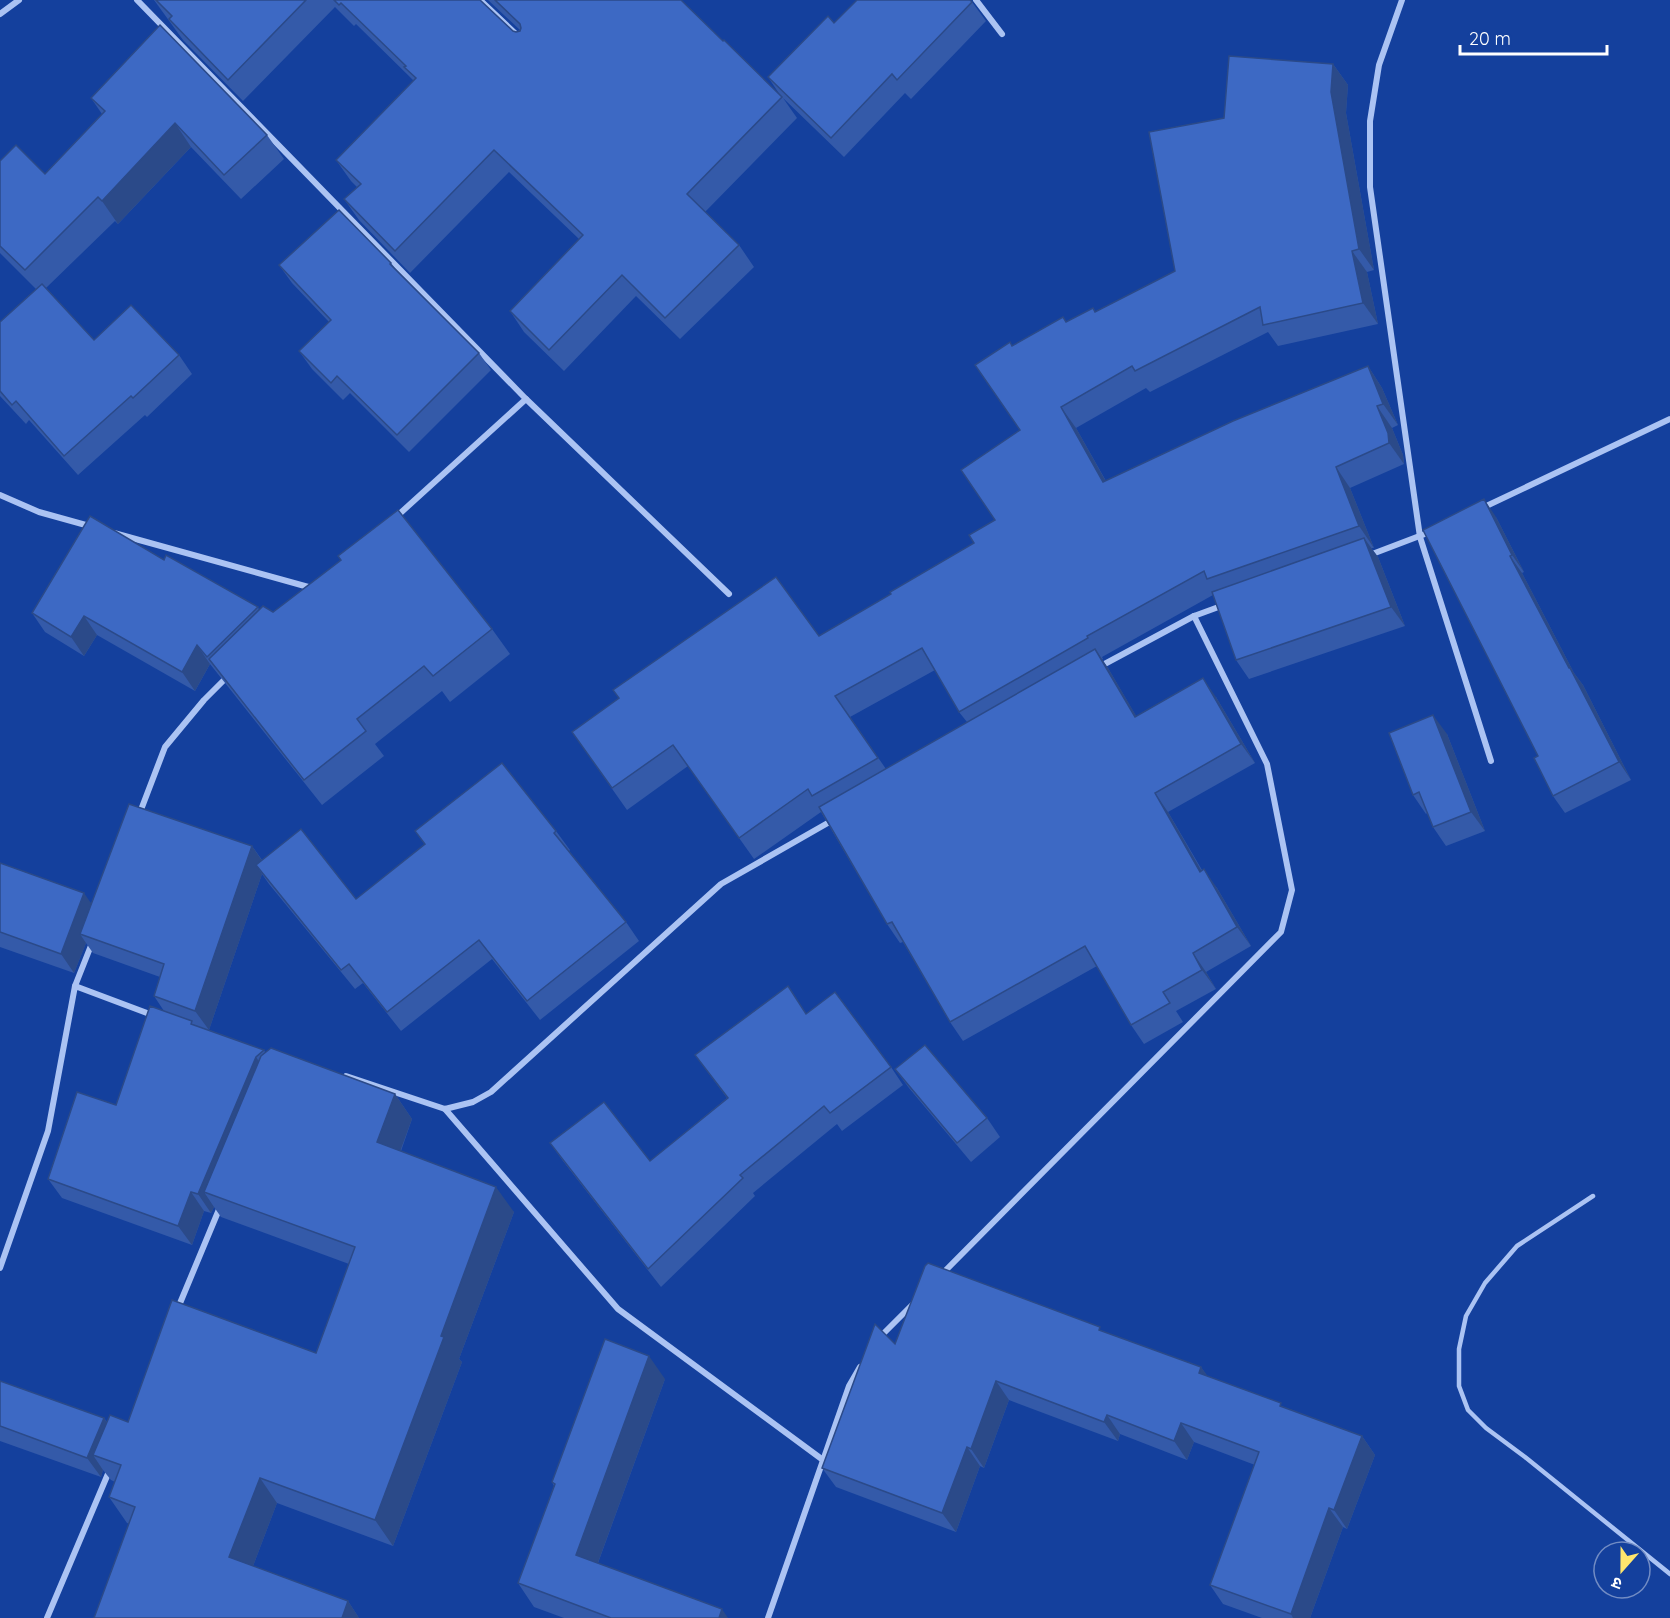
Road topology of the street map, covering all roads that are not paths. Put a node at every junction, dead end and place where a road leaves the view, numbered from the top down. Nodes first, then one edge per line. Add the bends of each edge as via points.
1 (19, 0) edge
2 (137, 0) edge
3 (480, 0) edge
4 (976, 0) edge
5 (1402, 0) edge
6 (0, 14) edge
7 (1002, 34) dead end
8 (523, 40) edge
9 (526, 399) junction
10 (1670, 419) edge
11 (0, 495) edge
12 (1472, 513) edge
13 (386, 526) edge
14 (1441, 527) edge
15 (1420, 537) junction
16 (1363, 557) edge
17 (729, 594) dead end
18 (308, 597) edge
19 (1228, 604) edge
20 (1194, 616) junction
21 (236, 669) edge
22 (1097, 669) edge
23 (1491, 760) dead end
24 (843, 814) edge
25 (136, 823) edge
26 (96, 932) edge
27 (75, 986) junction
28 (161, 1018) edge
29 (343, 1075) edge
30 (445, 1109) junction
31 (1593, 1196) dead end
32 (223, 1199) edge
33 (0, 1269) edge
34 (939, 1277) edge
35 (923, 1293) edge
36 (177, 1309) edge
37 (873, 1344) edge
38 (863, 1361) edge
39 (823, 1460) junction
40 (112, 1464) edge
41 (1670, 1574) edge
42 (47, 1618) edge
43 (768, 1618) edge

1 - 6 street
2 - 9 street
3 - 8 street
4 - 7 street
5 - 15 street via 1379,65 1370,121 1370,187
9 - 13 street
9 - 17 street
10 - 12 street
11 - 18 street via 39,512 316,589
14 - 15 street
15 - 16 street
15 - 23 street
19 - 20 street
20 - 22 street
20 - 34 street via 1268,764 1292,890 1281,932
21 - 25 street via 165,747
24 - 30 street via 721,884 491,1092 473,1102
26 - 27 street
27 - 28 street
27 - 33 street via 48,1131
29 - 30 street
30 - 39 street via 618,1309
31 - 41 lane via 1517,1246 1485,1283 1466,1316 1459,1386 1468,1410 1486,1428
32 - 36 street
35 - 37 street
38 - 39 street via 849,1386
39 - 43 street
40 - 42 street

